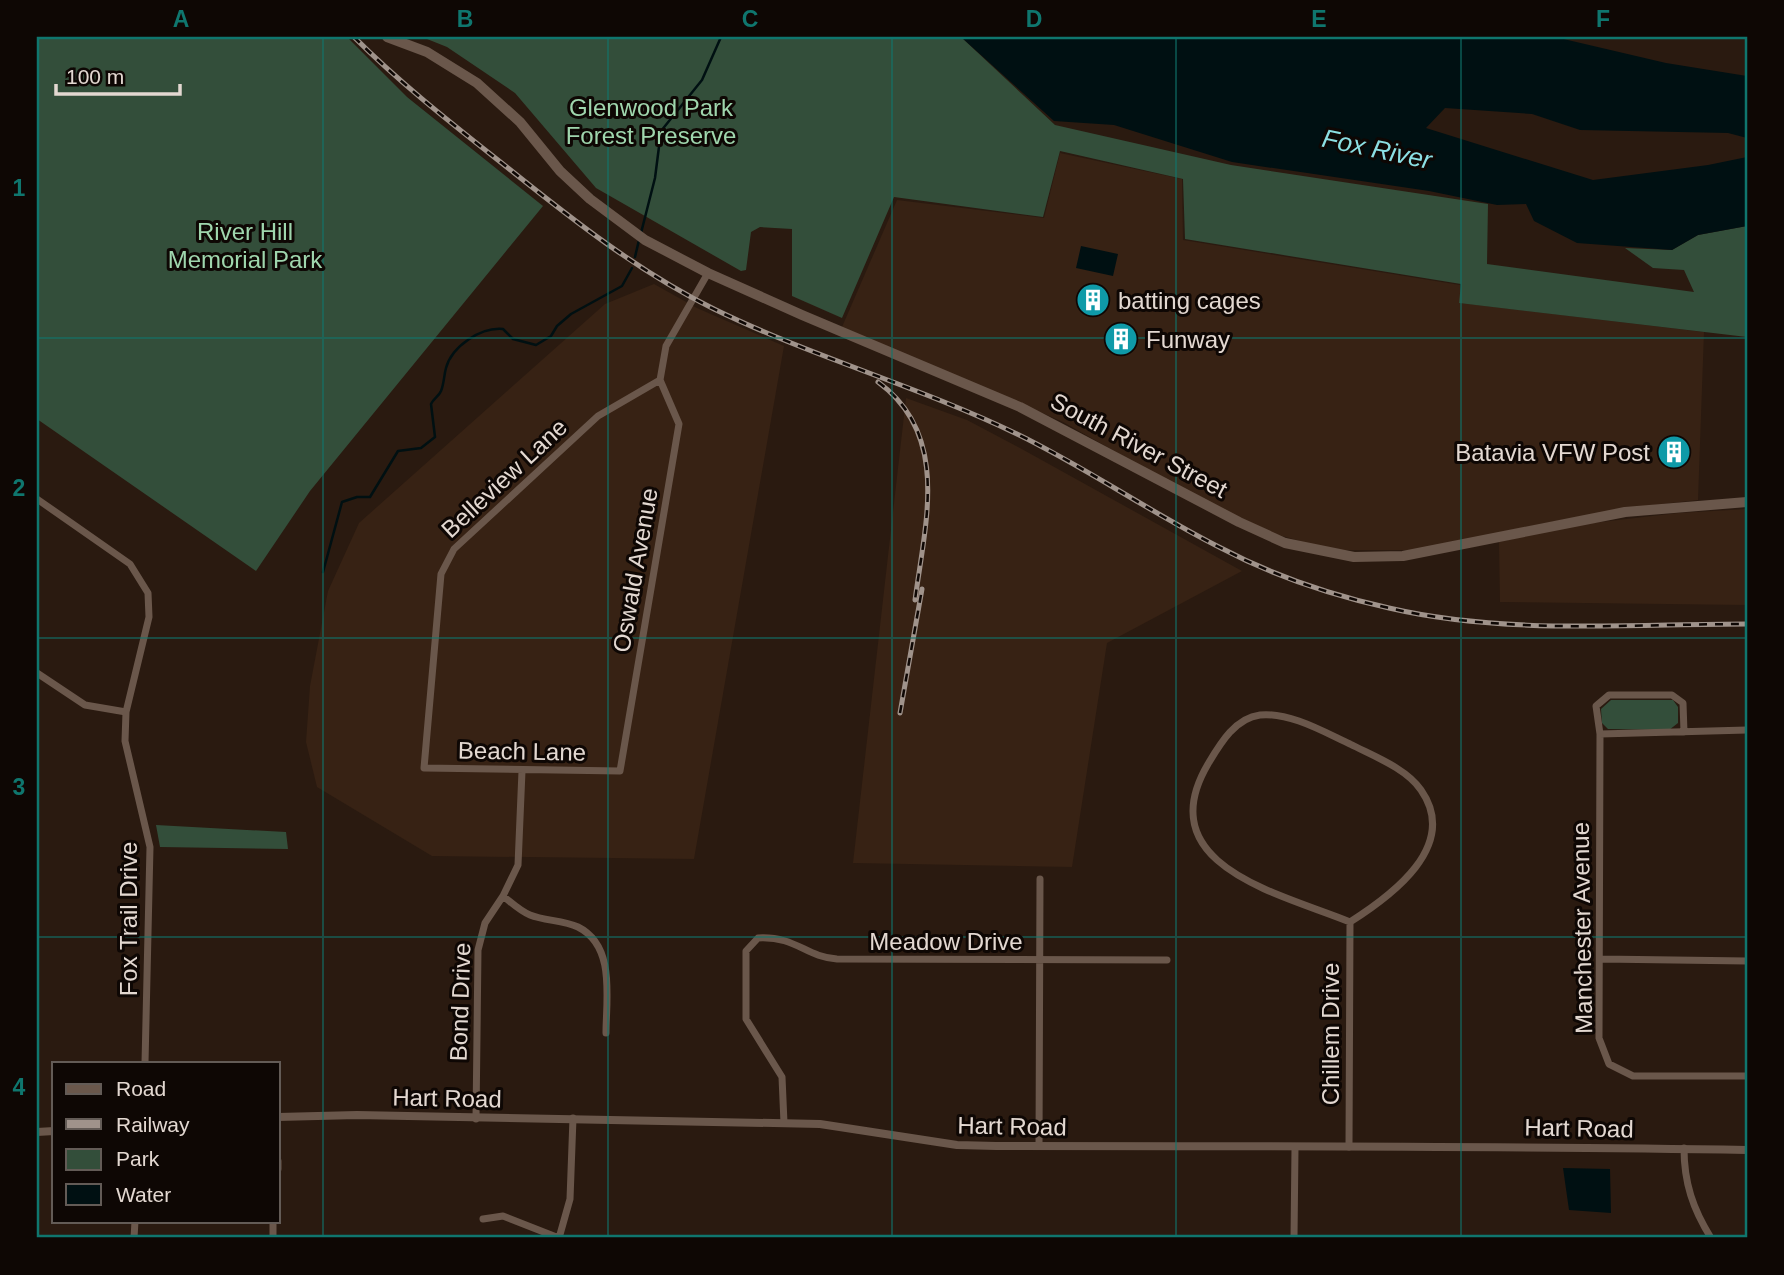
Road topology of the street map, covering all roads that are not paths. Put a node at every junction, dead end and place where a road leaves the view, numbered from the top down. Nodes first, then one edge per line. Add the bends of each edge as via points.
1 (387, 37) edge
2 (708, 273) junction
3 (660, 380) junction
4 (37, 499) edge
5 (1747, 502) edge
6 (37, 673) edge
7 (126, 712) junction
8 (1747, 730) edge
9 (1684, 733) junction
10 (1600, 734) junction
11 (424, 768) joint
12 (522, 771) junction
13 (620, 771) joint
14 (1040, 879) dead end
15 (503, 896) junction
16 (1350, 922) junction
17 (1167, 960) dead end
18 (1601, 960) junction
19 (1039, 961) junction
20 (1747, 961) edge
21 (606, 1032) dead end
22 (145, 1062) edge
23 (1747, 1076) edge
24 (280, 1117) edge
25 (476, 1118) junction
26 (573, 1118) junction
27 (784, 1123) junction
28 (1040, 1146) junction
29 (1349, 1147) junction
30 (1294, 1148) junction
31 (1684, 1148) junction
32 (1747, 1150) edge
33 (483, 1219) dead end
34 (559, 1238) edge
35 (1294, 1238) edge
36 (1711, 1238) edge

1 - 2 main road, South River Street via 427,52 477,83 520,122 590,199 645,240
2 - 3 street via 666,346
2 - 5 main road, South River Street via 966,382 1091,442 1259,532 1316,551 1354,557 1403,556 1625,512
3 - 11 street, Belleview Lane via 598,416 446,560
3 - 13 street, Oswald Avenue via 679,424
4 - 7 street, Fox Trail Drive via 122,558 144,582 149,617
6 - 7 street via 85,705
7 - 22 street, Fox Trail Drive via 125,741 150,847
8 - 9 street
9 - 10 street
9 - 10 street, Manchester Avenue via 1684,708 1676,697 1609,695 1596,706
10 - 18 street, Manchester Avenue
11 - 12 street, Beach Lane
12 - 13 street, Beach Lane
12 - 15 street, Bond Drive via 518,865
14 - 19 street
15 - 21 street via 529,915 580,928 601,951 606,970
15 - 25 street, Bond Drive via 485,923 478,950
16 - 16 street via 1236,875 1206,852 1194,817 1198,784 1222,742 1247,719 1276,716 1310,726 1392,766 1421,789 1431,828 1420,863 1408,878
16 - 29 street, Chillem Drive
17 - 19 street, Meadow Drive
18 - 20 street
18 - 23 street, Manchester Avenue via 1600,1038 1609,1064 1633,1076
19 - 27 street, Meadow Drive via 827,958 798,943 772,937 750,943 746,1019 782,1077
19 - 28 street
24 - 25 street, Hart Road
25 - 26 street, Hart Road
26 - 27 street, Hart Road
26 - 34 street via 570,1199
27 - 28 street, Hart Road via 850,1127 957,1145
28 - 30 street, Hart Road
29 - 30 street, Hart Road
29 - 31 street, Hart Road
30 - 35 street
31 - 32 street, Hart Road
31 - 36 street via 1693,1206
33 - 34 street via 503,1216

